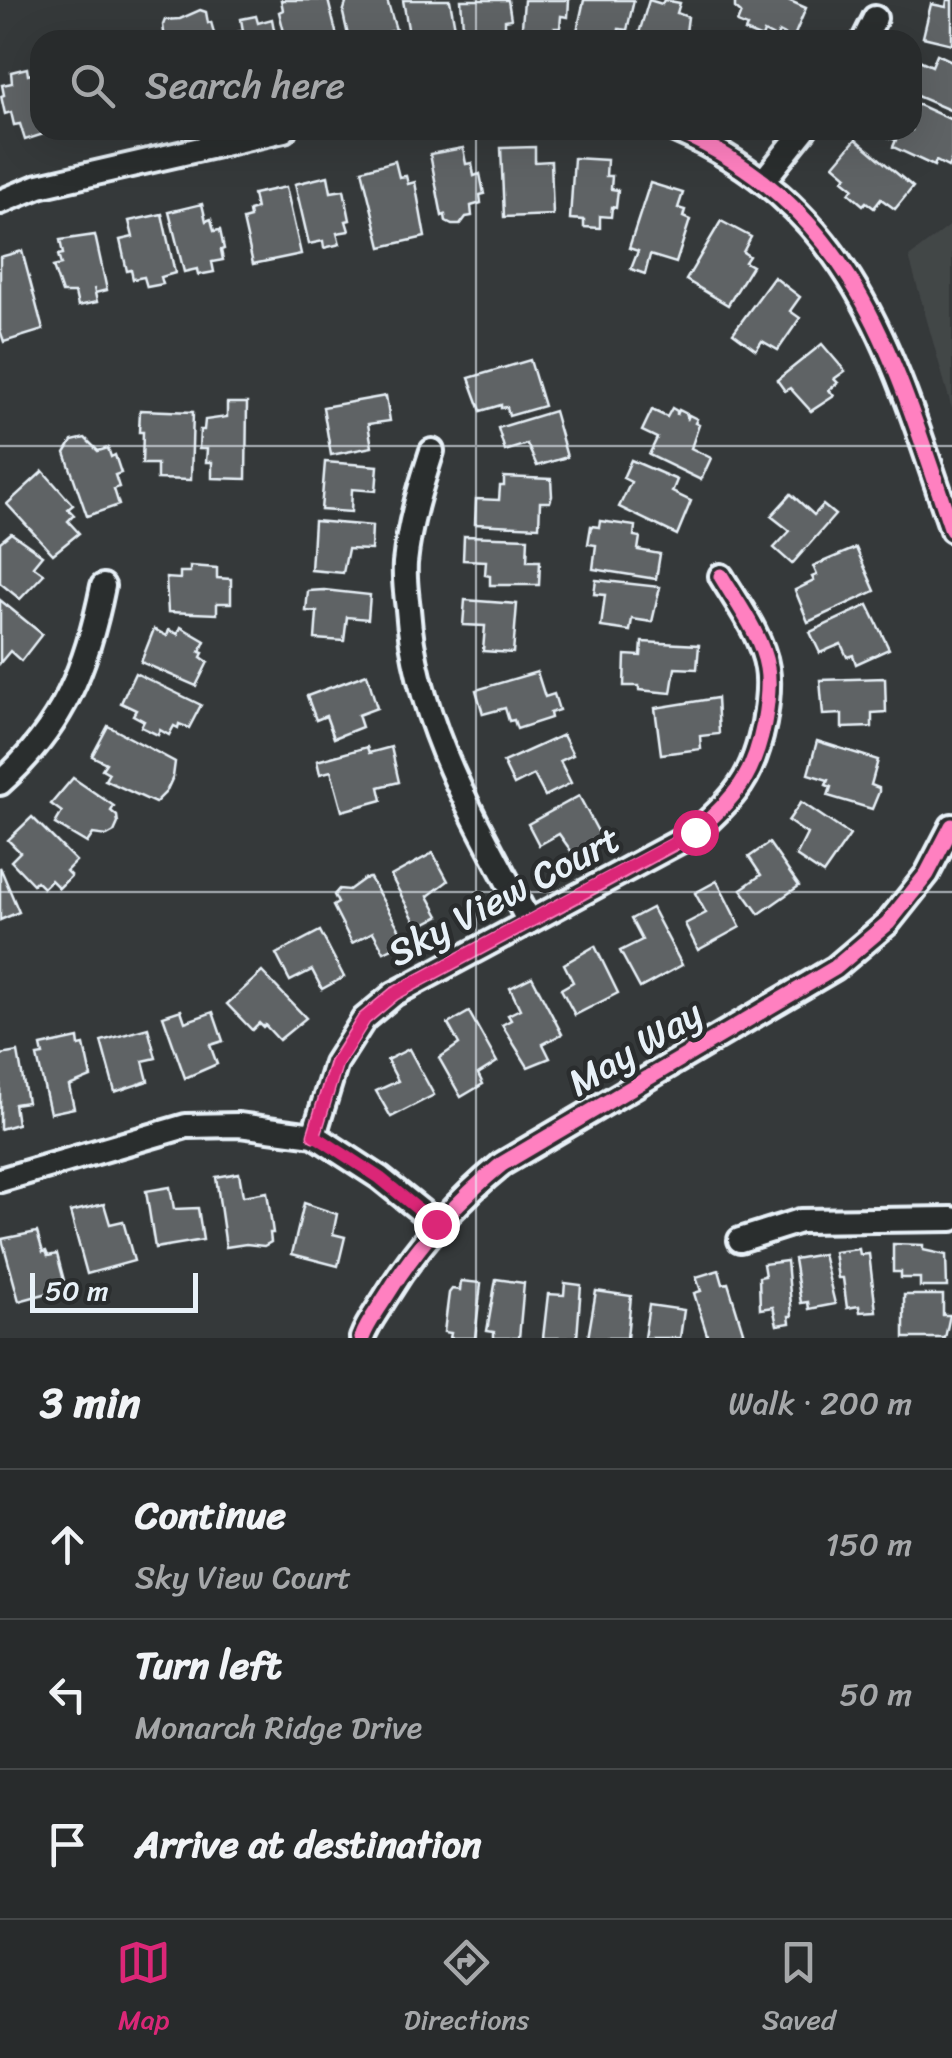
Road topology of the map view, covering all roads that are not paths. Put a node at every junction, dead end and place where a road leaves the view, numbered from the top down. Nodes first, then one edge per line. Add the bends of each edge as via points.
1 (875, 18) dead end
2 (869, 30) edge
3 (240, 140) edge
4 (698, 140) edge
5 (796, 140) edge
6 (764, 180) junction
7 (0, 202) edge
8 (432, 451) dead end
9 (952, 530) edge
10 (721, 576) dead end
11 (103, 586) dead end
12 (0, 783) edge
13 (952, 826) edge
14 (528, 922) junction
15 (314, 1135) junction
16 (0, 1180) edge
17 (952, 1219) edge
18 (436, 1224) junction
19 (740, 1240) dead end
20 (362, 1338) edge

1 - 2 street
3 - 7 street via 39,186
4 - 6 street
5 - 6 street
6 - 9 street via 813,227 855,283 888,349
8 - 14 street via 404,566 410,636 450,772
10 - 14 street, Sky View Court via 767,666 757,759 731,799 695,832
11 - 12 street via 92,642 58,716
13 - 18 street, May Way via 927,874 888,923 835,968 502,1164
14 - 15 street, Sky View Court via 394,994 364,1019 336,1064
15 - 16 street via 186,1126
15 - 18 street
17 - 19 street via 800,1221
18 - 20 street, May Way

